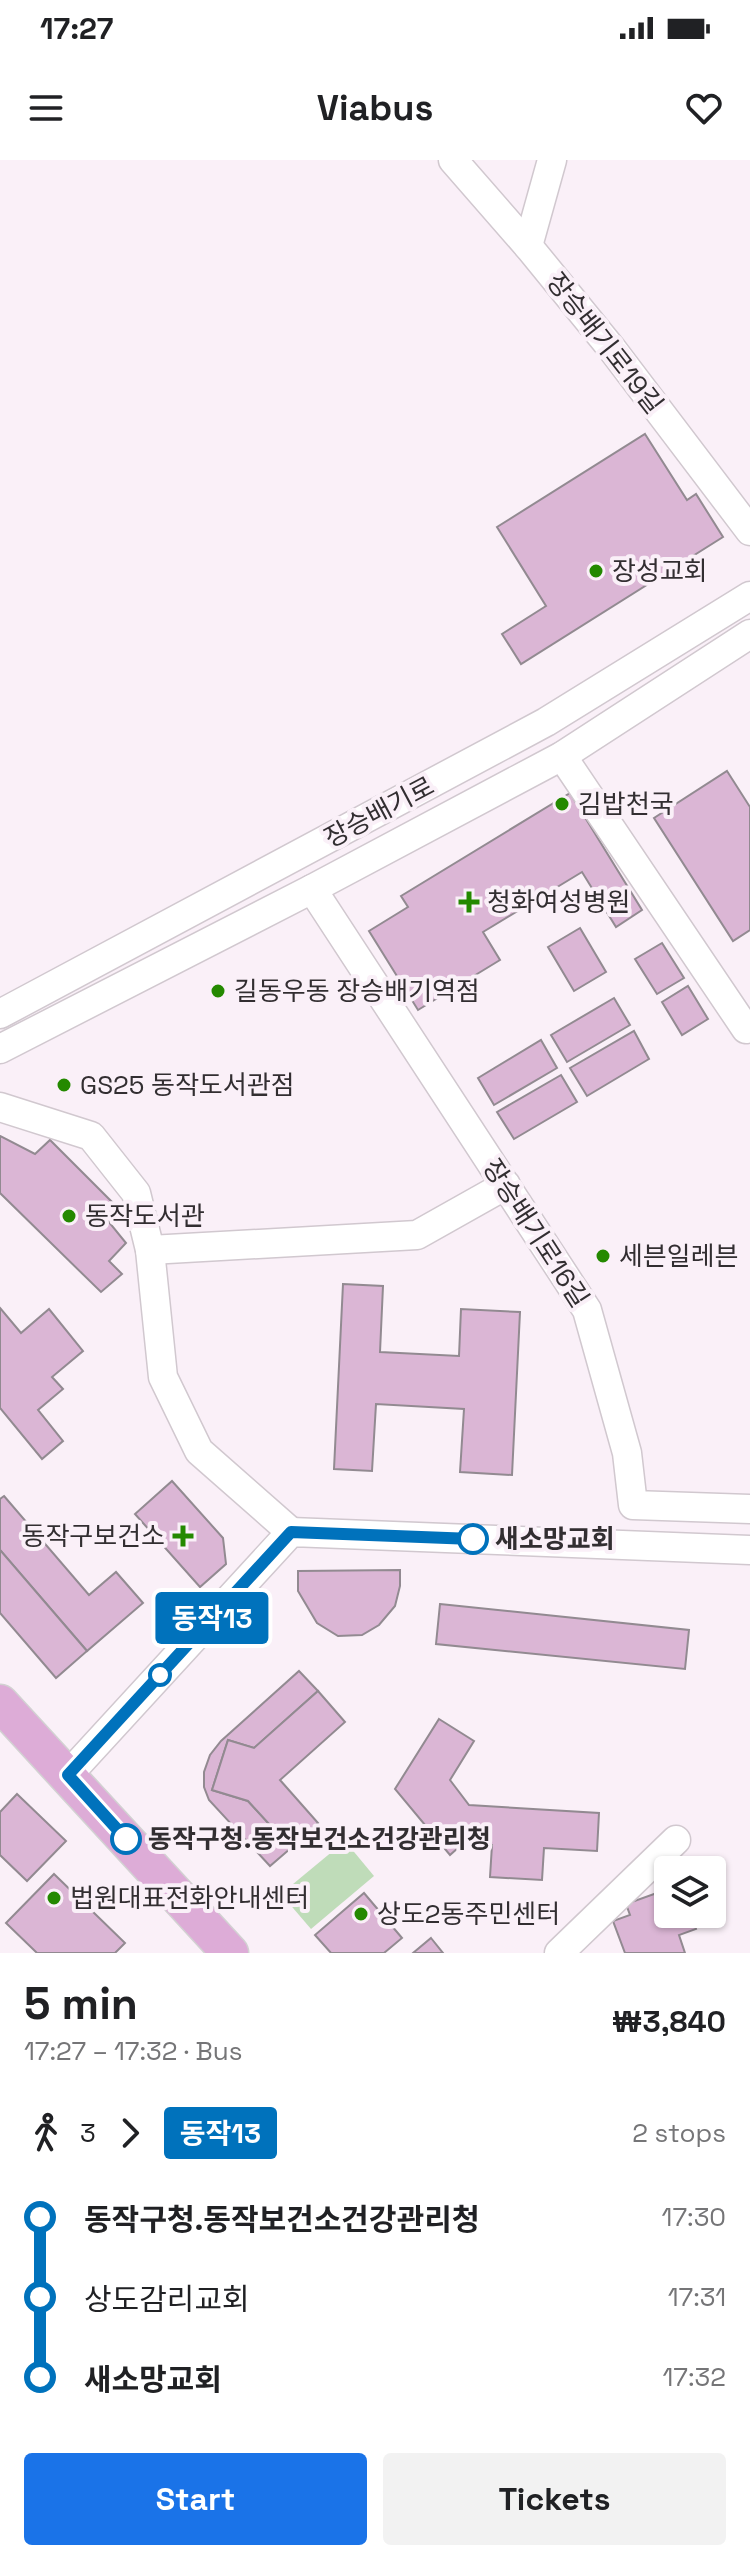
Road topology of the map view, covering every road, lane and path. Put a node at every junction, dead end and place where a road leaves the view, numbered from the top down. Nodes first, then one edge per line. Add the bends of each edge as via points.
1 (453, 160) edge
2 (552, 160) edge
3 (528, 246) junction
4 (750, 531) edge
5 (750, 596) edge
6 (750, 634) edge
7 (562, 756) junction
8 (312, 889) junction
9 (0, 1014) edge
10 (748, 1028) edge
11 (0, 1049) edge
12 (0, 1107) edge
13 (506, 1185) junction
14 (150, 1250) junction
15 (750, 1509) edge
16 (291, 1532) junction
17 (750, 1550) edge
18 (0, 1703) edge
19 (68, 1775) junction
20 (676, 1840) dead end
21 (230, 1953) edge
22 (559, 1953) edge

1 - 3 street, 장승배기로19길
2 - 3 street
3 - 4 street, 장승배기로19길
5 - 9 street, 장승배기로 via 546,722
6 - 7 street, 장승배기로
7 - 8 street, 장승배기로
7 - 10 street
8 - 11 street, 장승배기로
8 - 13 street, 장승배기로16길
12 - 14 street via 91,1136 136,1193
13 - 14 street via 417,1235
13 - 15 street, 장승배기로16길 via 587,1310 627,1453 633,1505
14 - 16 street via 163,1377 199,1451
16 - 17 street
16 - 19 street
18 - 19 main road
19 - 21 main road
20 - 22 street

